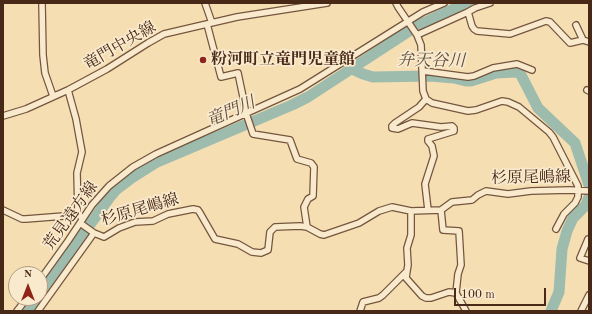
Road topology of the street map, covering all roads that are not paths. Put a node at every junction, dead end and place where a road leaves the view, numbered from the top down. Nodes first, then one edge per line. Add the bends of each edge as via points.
1 (42, 3) edge
2 (205, 3) edge
3 (327, 3) edge
4 (396, 3) edge
5 (444, 3) edge
6 (490, 3) edge
7 (468, 12) junction
8 (209, 23) junction
9 (409, 23) junction
10 (576, 25) dead end
11 (416, 35) junction
12 (588, 42) edge
13 (532, 70) dead end
14 (423, 72) junction
15 (68, 90) junction
16 (53, 96) junction
17 (426, 99) junction
18 (247, 115) junction
19 (3, 116) edge
20 (584, 191) edge
21 (3, 210) edge
22 (428, 210) junction
23 (440, 210) junction
24 (411, 211) junction
25 (78, 213) junction
26 (81, 222) junction
27 (307, 227) junction
28 (556, 229) dead end
29 (94, 232) junction
30 (589, 239) edge
31 (589, 261) edge
32 (48, 269) edge
33 (407, 271) junction
34 (456, 293) junction
35 (589, 294) edge
36 (38, 311) edge
37 (360, 311) edge
38 (466, 311) edge
39 (581, 311) edge

1 - 16 street via 45,73
2 - 8 street
3 - 8 street, 竜門中央線
4 - 9 street
5 - 9 street, 荒見遠方線 via 423,12
6 - 7 street
7 - 11 street
7 - 12 street via 472,26 477,31 510,34 546,21 570,43
8 - 15 street, 竜門中央線 via 160,36
8 - 18 street via 221,77 238,73
9 - 11 street
9 - 18 street, 荒見遠方線 via 300,89
10 - 12 street
11 - 14 street via 421,45
13 - 14 street via 517,64 493,68 468,77
14 - 17 street via 423,91
15 - 16 street, 竜門中央線
15 - 25 street, 杉原尾嶋線 via 82,152 77,173
16 - 19 street via 26,109
17 - 20 street via 432,103 468,111 502,101 514,103 553,137
17 - 22 street via 392,128 395,130 412,123 454,128 454,131 428,139 434,156 425,184
18 - 26 street, 荒見遠方線 via 134,166 109,186 92,204
18 - 27 street via 253,134 290,140 297,159 311,163 314,167 313,196 304,207
20 - 23 street, 杉原尾嶋線 via 530,191 508,194 486,191 472,200 452,202
20 - 28 street via 564,214
21 - 25 street via 22,219
22 - 23 street, 杉原尾嶋線
22 - 24 street, 杉原尾嶋線
23 - 34 street via 443,230 459,231 461,265
24 - 27 street, 杉原尾嶋線 via 392,208 379,211 359,223 324,235
24 - 33 street
25 - 26 street, 杉原尾嶋線
26 - 29 street, 杉原尾嶋線
26 - 32 street, 荒見遠方線
27 - 29 street, 杉原尾嶋線 via 275,227 270,232 268,250 261,253 215,239 198,210 193,209 168,214 153,221 135,222 104,236
29 - 36 street
30 - 31 street via 580,258
33 - 34 street via 406,278 426,298 449,292
33 - 37 street via 379,298 363,302
34 - 38 street
35 - 39 street

